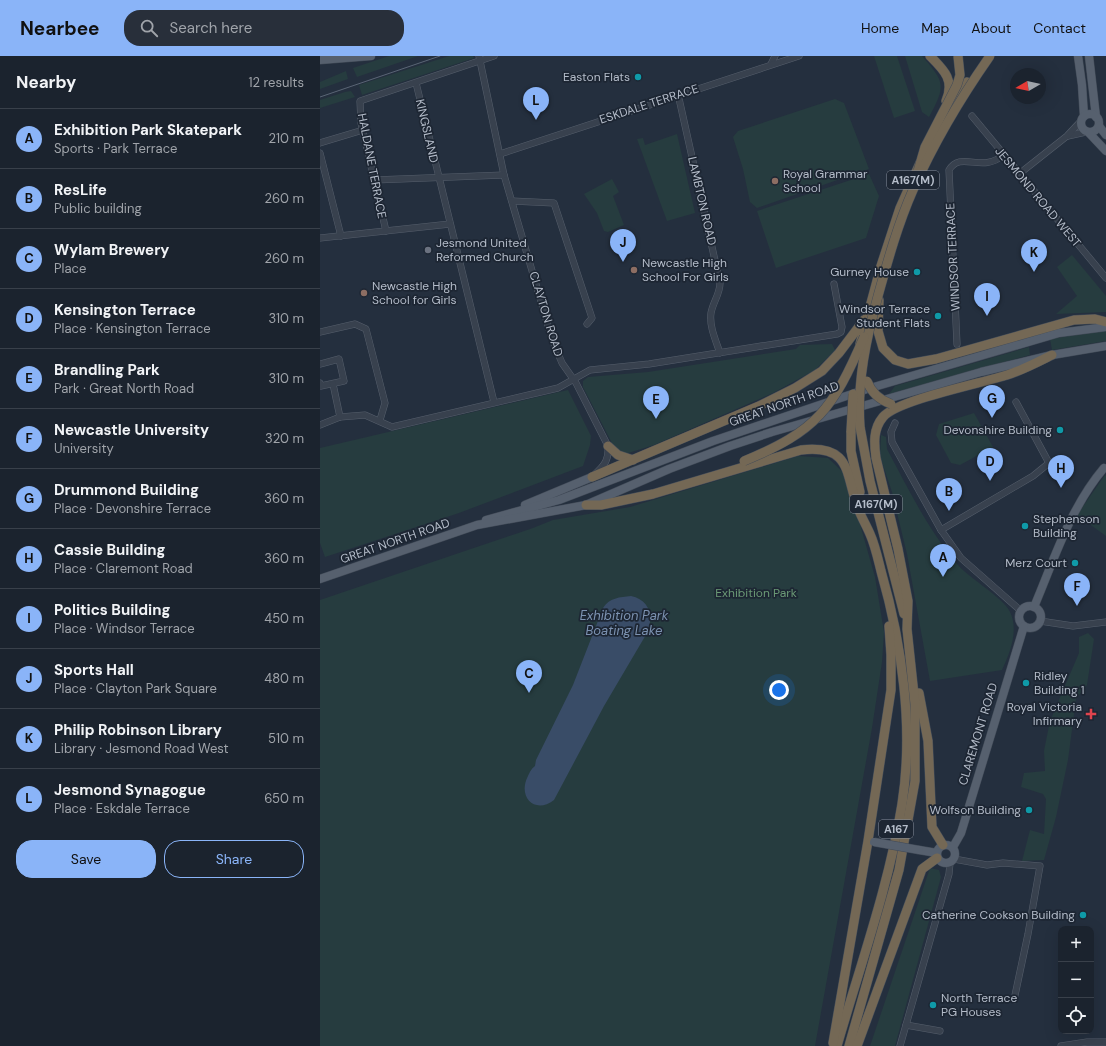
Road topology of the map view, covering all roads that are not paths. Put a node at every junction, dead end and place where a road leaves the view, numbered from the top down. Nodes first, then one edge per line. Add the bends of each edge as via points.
1 (371, 56) edge
2 (494, 56) edge
3 (775, 56) edge
4 (799, 56) edge
5 (930, 56) edge
6 (958, 56) edge
7 (985, 56) edge
8 (990, 56) edge
9 (1078, 56) edge
10 (1089, 56) edge
11 (480, 58) edge
12 (320, 60) edge
13 (771, 64) junction
14 (416, 83) junction
15 (678, 94) junction
16 (972, 116) dead end
17 (1096, 117) junction
18 (1082, 118) junction
19 (1099, 126) junction
20 (363, 130) junction
21 (1087, 132) junction
22 (1106, 135) edge
23 (1067, 136) junction
24 (320, 143) edge
25 (1106, 151) edge
26 (320, 153) edge
27 (500, 154) junction
28 (1003, 155) junction
29 (1019, 174) junction
30 (504, 175) junction
31 (439, 179) junction
32 (374, 180) junction
33 (914, 188) junction
34 (512, 201) junction
35 (900, 208) junction
36 (450, 224) junction
37 (386, 231) junction
38 (341, 236) junction
39 (320, 238) edge
40 (1106, 278) edge
41 (834, 284) dead end
42 (879, 293) junction
43 (870, 316) junction
44 (1106, 322) edge
45 (587, 324) dead end
46 (1106, 327) edge
47 (320, 332) edge
48 (861, 341) junction
49 (957, 344) dead end
50 (1106, 346) edge
51 (720, 353) junction
52 (1052, 356) junction
53 (320, 364) edge
54 (574, 380) junction
55 (320, 383) edge
56 (333, 384) junction
57 (494, 402) junction
58 (1016, 402) dead end
59 (901, 405) junction
60 (340, 417) junction
61 (380, 420) junction
62 (895, 424) dead end
63 (320, 425) edge
64 (608, 446) junction
65 (633, 460) junction
66 (1104, 468) dead end
67 (726, 470) junction
68 (592, 477) junction
69 (586, 505) junction
70 (490, 518) junction
71 (477, 526) junction
72 (941, 530) junction
73 (871, 534) junction
74 (900, 579) junction
75 (320, 580) edge
76 (890, 606) junction
77 (1034, 607) junction
78 (1021, 611) junction
79 (1040, 621) junction
80 (1106, 622) edge
81 (1024, 626) junction
82 (907, 629) joint
83 (913, 668) junction
84 (871, 841) junction
85 (953, 847) junction
86 (939, 852) junction
87 (952, 861) junction
88 (1014, 1000) dead end
89 (906, 1025) junction
90 (940, 1031) dead end
91 (1106, 1042) edge
92 (832, 1046) edge
93 (837, 1046) edge
94 (848, 1046) edge
95 (858, 1046) edge
96 (900, 1046) edge
97 (1061, 1046) edge

1 - 12 main road
2 - 11 street
3 - 13 street
4 - 13 street, ESKDALE TERRACE
5 - 35 highway, A167(M) via 948,77 949,92 921,148
6 - 33 highway, A167(M), bridge via 960,65 957,85 925,147
7 - 35 highway, A167(M) via 936,130
8 - 33 highway, A167(M), bridge via 959,104
9 - 18 main road via 1082,85
10 - 17 main road via 1093,71
11 - 14 street
11 - 27 street, CLAYTON ROAD
13 - 15 street, ESKDALE TERRACE
14 - 20 street, HALDANE TERRACE via 360,101
14 - 31 street, KINGSLAND
15 - 27 street, ESKDALE TERRACE
15 - 51 street, LAMBTON ROAD via 720,283 710,322
16 - 28 street, JESMOND ROAD WEST
17 - 18 main road via 1089,114
17 - 19 main road
18 - 21 main road via 1082,129
18 - 23 street
19 - 21 main road via 1094,132
19 - 22 main road
20 - 24 street
20 - 32 street, HALDANE TERRACE
21 - 23 street
21 - 25 main road
23 - 29 street
26 - 38 street
27 - 30 street, CLAYTON ROAD
28 - 29 street, JESMOND ROAD WEST
28 - 49 street, WINDSOR TERRACE via 995,162 985,164 959,161 949,170
29 - 40 street, JESMOND ROAD WEST
30 - 31 street
30 - 34 street, CLAYTON ROAD
31 - 32 street
31 - 36 street, KINGSLAND
32 - 37 street, HALDANE TERRACE
33 - 42 highway, A167(M), bridge via 899,226
34 - 45 street via 554,203 592,318
34 - 54 street, CLAYTON ROAD via 552,339 562,363
35 - 43 highway, A167(M) via 881,266
36 - 37 street
36 - 57 street, KINGSLAND
37 - 38 street
38 - 39 street
41 - 51 street via 841,332
42 - 43 highway, A167(M), bridge
42 - 44 highway, A167(M), bridge via 878,331 883,348 895,360 908,364 936,359 1074,320 1095,319
43 - 48 highway, A167(M)
43 - 65 highway, A167(M) via 822,371 795,388
43 - 67 highway, A167(M), bridge via 844,383 822,415 789,440
43 - 74 highway, A167(M), bridge via 859,389 860,427 870,481
46 - 70 main road, GREAT NORTH ROAD via 1059,333 918,374 727,436 559,500
47 - 61 street via 355,324 366,329 385,404
48 - 59 highway, A167(M), bridge via 861,356 867,381 873,392 884,402
48 - 73 highway, A167(M), bridge via 851,431 852,451
50 - 52 main road, GREAT NORTH ROAD
51 - 54 street via 590,370
52 - 59 highway via 1008,374
52 - 69 main road, GREAT NORTH ROAD via 981,372 716,450
53 - 56 street via 338,360 344,381
54 - 57 street via 558,388
54 - 64 street, CLAYTON ROAD
55 - 56 street via 321,386
56 - 60 street
57 - 61 street via 392,427
58 - 72 street via 1049,463 1033,476
59 - 74 highway via 880,420 874,443
60 - 61 street via 365,415
60 - 63 street
62 - 72 street via 891,432 892,442
64 - 65 highway via 618,455
64 - 68 street via 609,455 605,465
65 - 68 highway, A167(M)
66 - 77 main road via 1073,515
67 - 69 highway via 632,499
67 - 73 highway via 814,448 825,449 836,455 848,470 859,513
68 - 70 main road
69 - 71 main road, GREAT NORTH ROAD
70 - 71 main road, GREAT NORTH ROAD
71 - 75 main road, GREAT NORTH ROAD
72 - 78 street via 961,558
73 - 76 highway, A167
74 - 82 highway, A167(M)
76 - 84 highway via 891,690
76 - 93 highway, A167 via 901,659 904,692 902,803 888,868
77 - 78 main road via 1026,607
77 - 79 main road via 1039,612
78 - 81 main road via 1019,621
79 - 80 street via 1072,626
79 - 81 main road via 1034,627
81 - 85 main road, CLAREMONT ROAD via 961,833
82 - 83 highway, A167
83 - 86 highway via 928,741 932,827
83 - 94 highway, A167 via 915,781 899,870
84 - 86 main road, bridge
84 - 92 highway
85 - 86 main road via 948,845
85 - 87 main road via 956,853
86 - 87 main road via 944,863
86 - 95 highway via 922,869
87 - 88 street via 987,865 1003,863 1040,866
87 - 89 street
89 - 90 street
89 - 96 street
91 - 97 street

